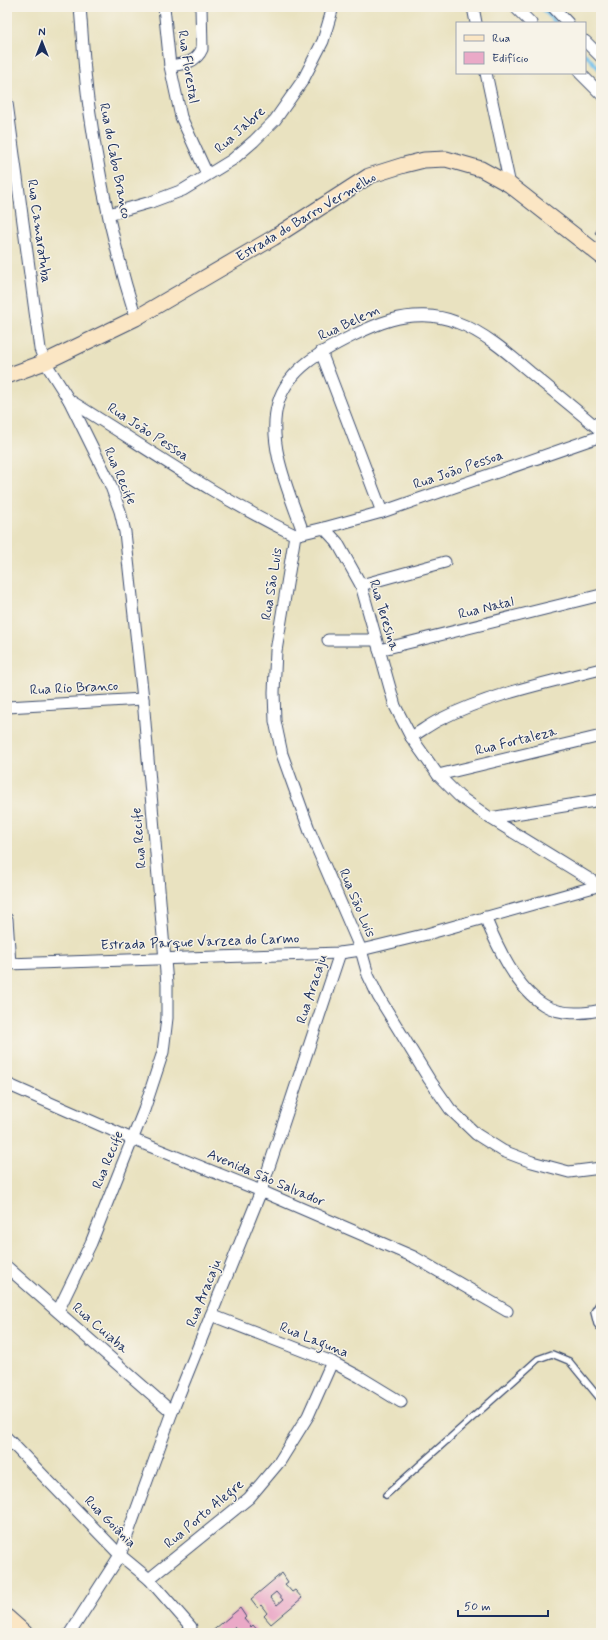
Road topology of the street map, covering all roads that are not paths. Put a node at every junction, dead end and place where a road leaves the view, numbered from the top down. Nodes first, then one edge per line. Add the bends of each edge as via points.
1 (80, 7) edge
2 (164, 7) edge
3 (201, 7) edge
4 (333, 7) edge
5 (473, 7) edge
6 (515, 7) edge
7 (552, 7) edge
8 (476, 22) edge
9 (530, 22) edge
10 (567, 22) edge
11 (586, 42) edge
12 (601, 57) edge
13 (170, 66) junction
14 (486, 74) edge
15 (581, 74) edge
16 (601, 94) edge
17 (7, 103) edge
18 (207, 174) junction
19 (510, 185) junction
20 (109, 214) junction
21 (601, 256) edge
22 (136, 318) junction
23 (321, 352) junction
24 (45, 362) junction
25 (7, 376) edge
26 (69, 400) junction
27 (601, 431) edge
28 (601, 436) edge
29 (382, 512) junction
30 (324, 528) junction
31 (299, 533) junction
32 (445, 562) dead end
33 (361, 585) junction
34 (601, 595) edge
35 (328, 640) dead end
36 (377, 645) junction
37 (601, 669) edge
38 (143, 699) junction
39 (7, 707) edge
40 (601, 736) edge
41 (411, 737) junction
42 (438, 775) junction
43 (601, 800) edge
44 (490, 818) junction
45 (600, 885) edge
46 (485, 917) junction
47 (7, 919) edge
48 (361, 950) junction
49 (340, 953) junction
50 (164, 958) junction
51 (9, 964) edge
52 (601, 1010) edge
53 (7, 1084) edge
54 (132, 1138) junction
55 (601, 1168) edge
56 (260, 1191) junction
57 (7, 1267) edge
58 (601, 1301) edge
59 (58, 1311) junction
60 (507, 1312) dead end
61 (211, 1316) junction
62 (601, 1329) edge
63 (332, 1362) junction
64 (601, 1400) edge
65 (401, 1402) dead end
66 (172, 1412) junction
67 (7, 1438) edge
68 (386, 1495) dead end
69 (120, 1554) junction
70 (149, 1579) junction
71 (7, 1617) edge
72 (191, 1627) dead end
73 (26, 1633) edge
74 (70, 1633) edge

1 - 20 street, Rua do Cabo Branco via 89,105 97,160
2 - 13 street, Rua Florestal
3 - 13 street via 200,55 193,61
4 - 18 street, Rua Jabre via 330,23 315,59 276,120 232,160
5 - 8 street
6 - 9 street
7 - 10 street
11 - 12 street
13 - 18 street, Rua Florestal via 181,117
14 - 19 street
15 - 16 street
17 - 24 street, Rua Camaratuba via 28,249 37,335
18 - 20 street, Rua Jabre via 196,183 169,196
19 - 21 street, Estrada do Barro Vermelho
19 - 22 street, Estrada do Barro Vermelho via 481,169 446,159 424,160 369,176 273,238
20 - 22 street, Rua do Cabo Branco via 121,270
22 - 24 street, Estrada do Barro Vermelho
23 - 27 street, Rua Belem via 368,328 391,320 440,317 476,331 512,356
23 - 29 street
23 - 31 street, Rua Belem via 294,374 278,403 276,417 275,438 280,465
24 - 25 street, Estrada do Barro Vermelho
24 - 26 street, Rua Recife
26 - 31 street, Rua João Pessoa via 205,487 259,518
26 - 38 street, Rua Recife via 109,482 120,511 125,532
28 - 29 street, Rua João Pessoa
29 - 30 street, Rua João Pessoa
30 - 31 street
30 - 33 street, Rua Teresina via 337,542
31 - 48 street, Rua São Luis via 276,651 275,720 282,754 310,832
32 - 33 street
33 - 36 street, Rua Teresina
34 - 36 street, Rua Natal
35 - 36 street, Rua Natal
36 - 41 street, Rua Teresina via 395,706
37 - 41 street via 472,706 439,720
38 - 39 street, Rua Rio Branco
38 - 50 street, Rua Recife
40 - 42 street, Rua Fortaleza
41 - 42 street, Rua Teresina
42 - 44 street, Rua Teresina via 459,796
43 - 44 street
44 - 45 street, Rua Teresina
45 - 46 street, Estrada Parque Varzea do Carmo
46 - 48 street, Estrada Parque Varzea do Carmo
46 - 52 street via 508,963 526,990 540,1002 564,1012
47 - 51 street
48 - 49 street, Estrada Parque Varzea do Carmo
48 - 55 street, Rua São Luis via 368,975 378,996 429,1079 450,1109 476,1134 503,1151 532,1162 569,1172
49 - 50 street, Estrada Parque Varzea do Carmo
49 - 56 street, Rua Aracaju
50 - 51 street, Estrada Parque Varzea do Carmo
50 - 54 street, Rua Recife via 167,1018 163,1052
53 - 54 street, Avenida São Salvador
54 - 56 street, Avenida São Salvador
54 - 59 street, Rua Recife via 91,1243
56 - 60 street, Avenida São Salvador via 414,1257
56 - 61 street, Rua Aracaju
57 - 59 street, Rua Cuiaba
58 - 62 lane via 594,1312
59 - 66 street, Rua Cuiaba
61 - 63 street, Rua Laguna
61 - 66 street, Rua Aracaju
63 - 65 street, Rua Laguna
63 - 70 street, Rua Porto Alegre via 308,1416 280,1461 249,1498
64 - 68 lane via 569,1361 552,1354 538,1359
66 - 69 street, Rua Aracaju
67 - 69 street, Rua Goiânia
69 - 70 street, Rua Goiânia
69 - 74 street, Rua Aracaju
70 - 72 street, Rua Goiânia
71 - 73 street

